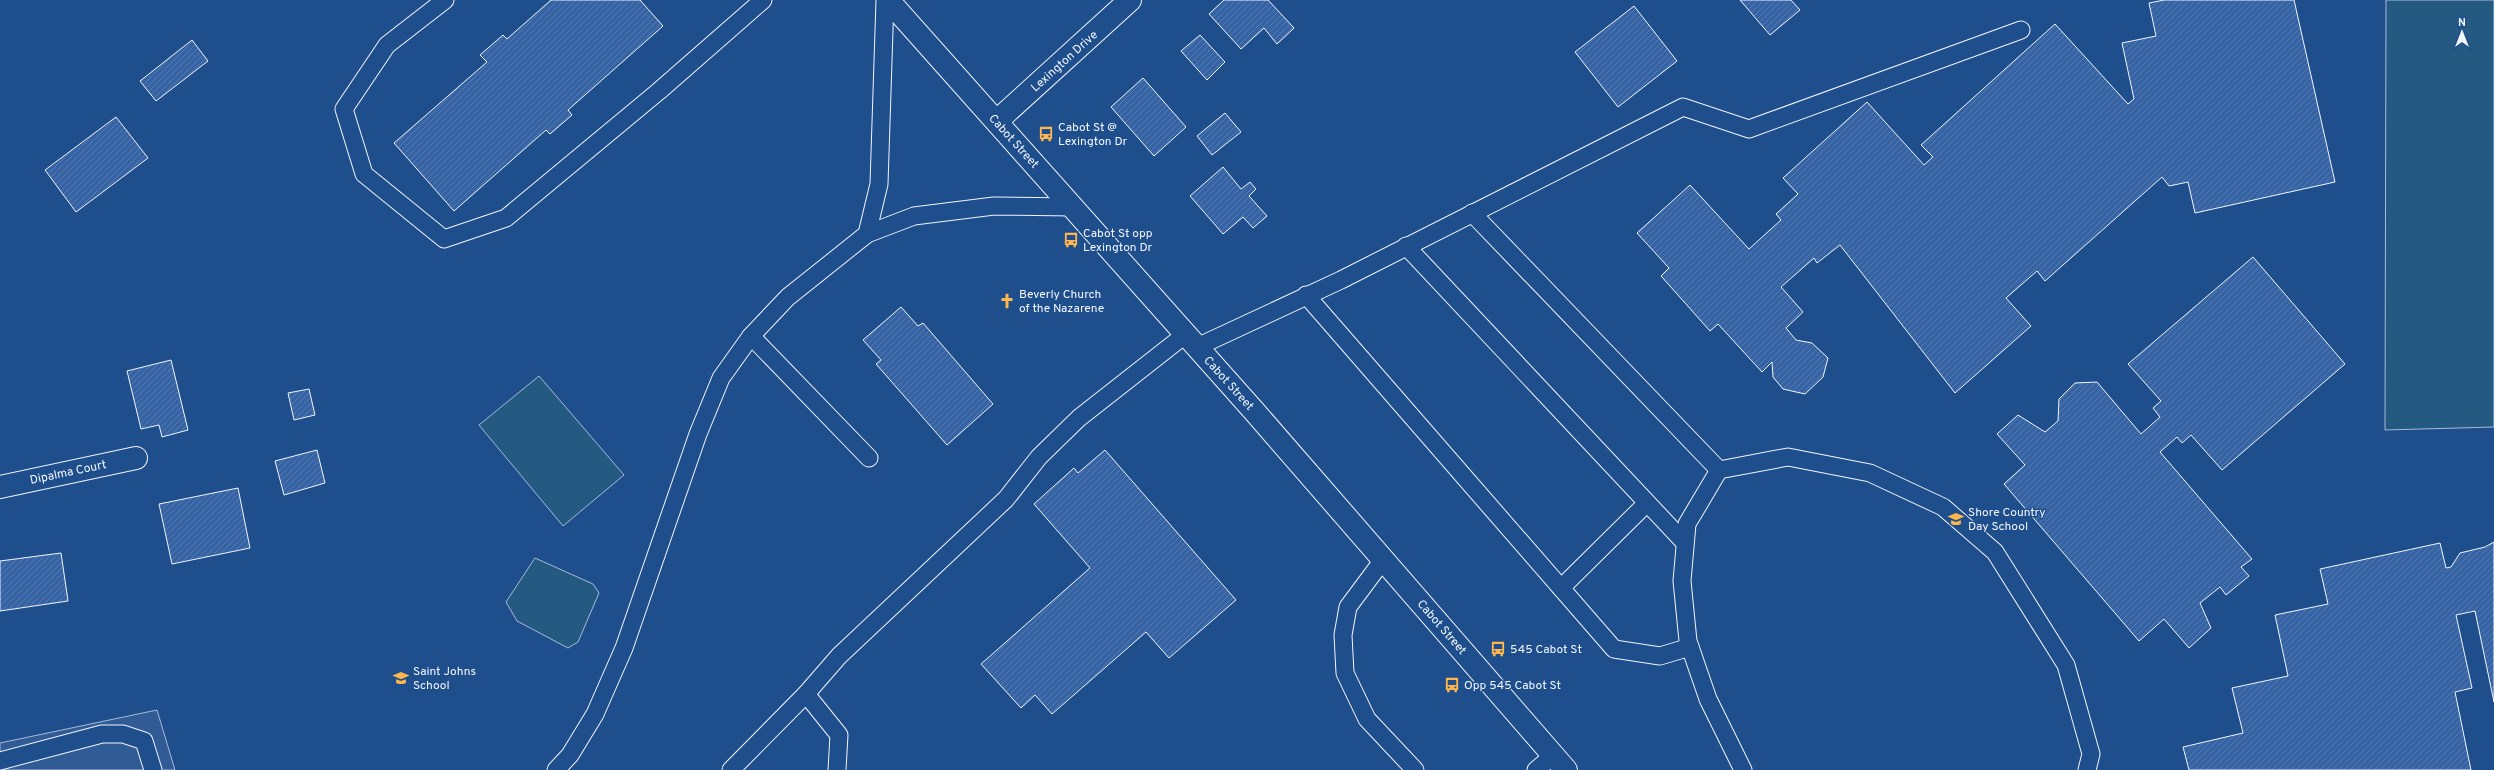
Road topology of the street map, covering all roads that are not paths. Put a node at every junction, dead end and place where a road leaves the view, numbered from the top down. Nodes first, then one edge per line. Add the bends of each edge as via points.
1 (445, 0) edge
2 (762, 0) edge
3 (886, 0) edge
4 (1130, 0) edge
5 (2021, 30) dead end
6 (997, 121) junction
7 (1073, 207) junction
8 (1472, 213) junction
9 (867, 234) junction
10 (1406, 246) junction
11 (1306, 295) junction
12 (751, 336) junction
13 (1192, 340) junction
14 (136, 458) dead end
15 (869, 458) dead end
16 (1719, 470) junction
17 (0, 486) edge
18 (1647, 503) junction
19 (1685, 543) junction
20 (1383, 560) junction
21 (1561, 588) junction
22 (1690, 647) junction
23 (806, 694) junction
24 (0, 761) edge
25 (1560, 763) edge
26 (153, 770) edge
27 (556, 770) edge
28 (731, 770) edge
29 (837, 770) edge
30 (1415, 770) edge
31 (1536, 770) edge
32 (1742, 770) edge
33 (2087, 770) edge

1 - 2 lane via 387,45 344,109 364,174 444,239 506,218 659,91
3 - 6 main road, Cabot Street
3 - 9 lane via 879,184
4 - 6 main road, Lexington Drive
5 - 8 lane via 1749,129 1683,107
6 - 7 main road, Cabot Street
7 - 9 lane via 987,207 914,216
7 - 13 main road, Cabot Street
8 - 10 lane
8 - 16 lane
9 - 12 lane via 788,297
10 - 11 lane
10 - 18 lane
11 - 13 lane
11 - 21 lane
12 - 15 lane
12 - 27 lane via 722,378 698,434 624,648 604,694 570,755
13 - 20 main road, Cabot Street
13 - 23 lane via 1079,418 1039,457 1006,499 839,656
14 - 17 main road, Dipalma Court
16 - 19 lane via 1687,524
16 - 33 lane via 1788,457 1870,473 1943,507 1996,552 2066,665 2091,754
18 - 19 lane
18 - 21 lane
19 - 22 lane via 1682,581
20 - 25 main road, Cabot Street
20 - 30 lane via 1348,606 1343,635 1345,673 1367,720
21 - 22 lane via 1614,649 1660,656
22 - 32 lane via 1708,699
23 - 28 lane
23 - 29 lane via 839,735
24 - 26 lane via 102,734 124,734 144,741
25 - 31 lane

